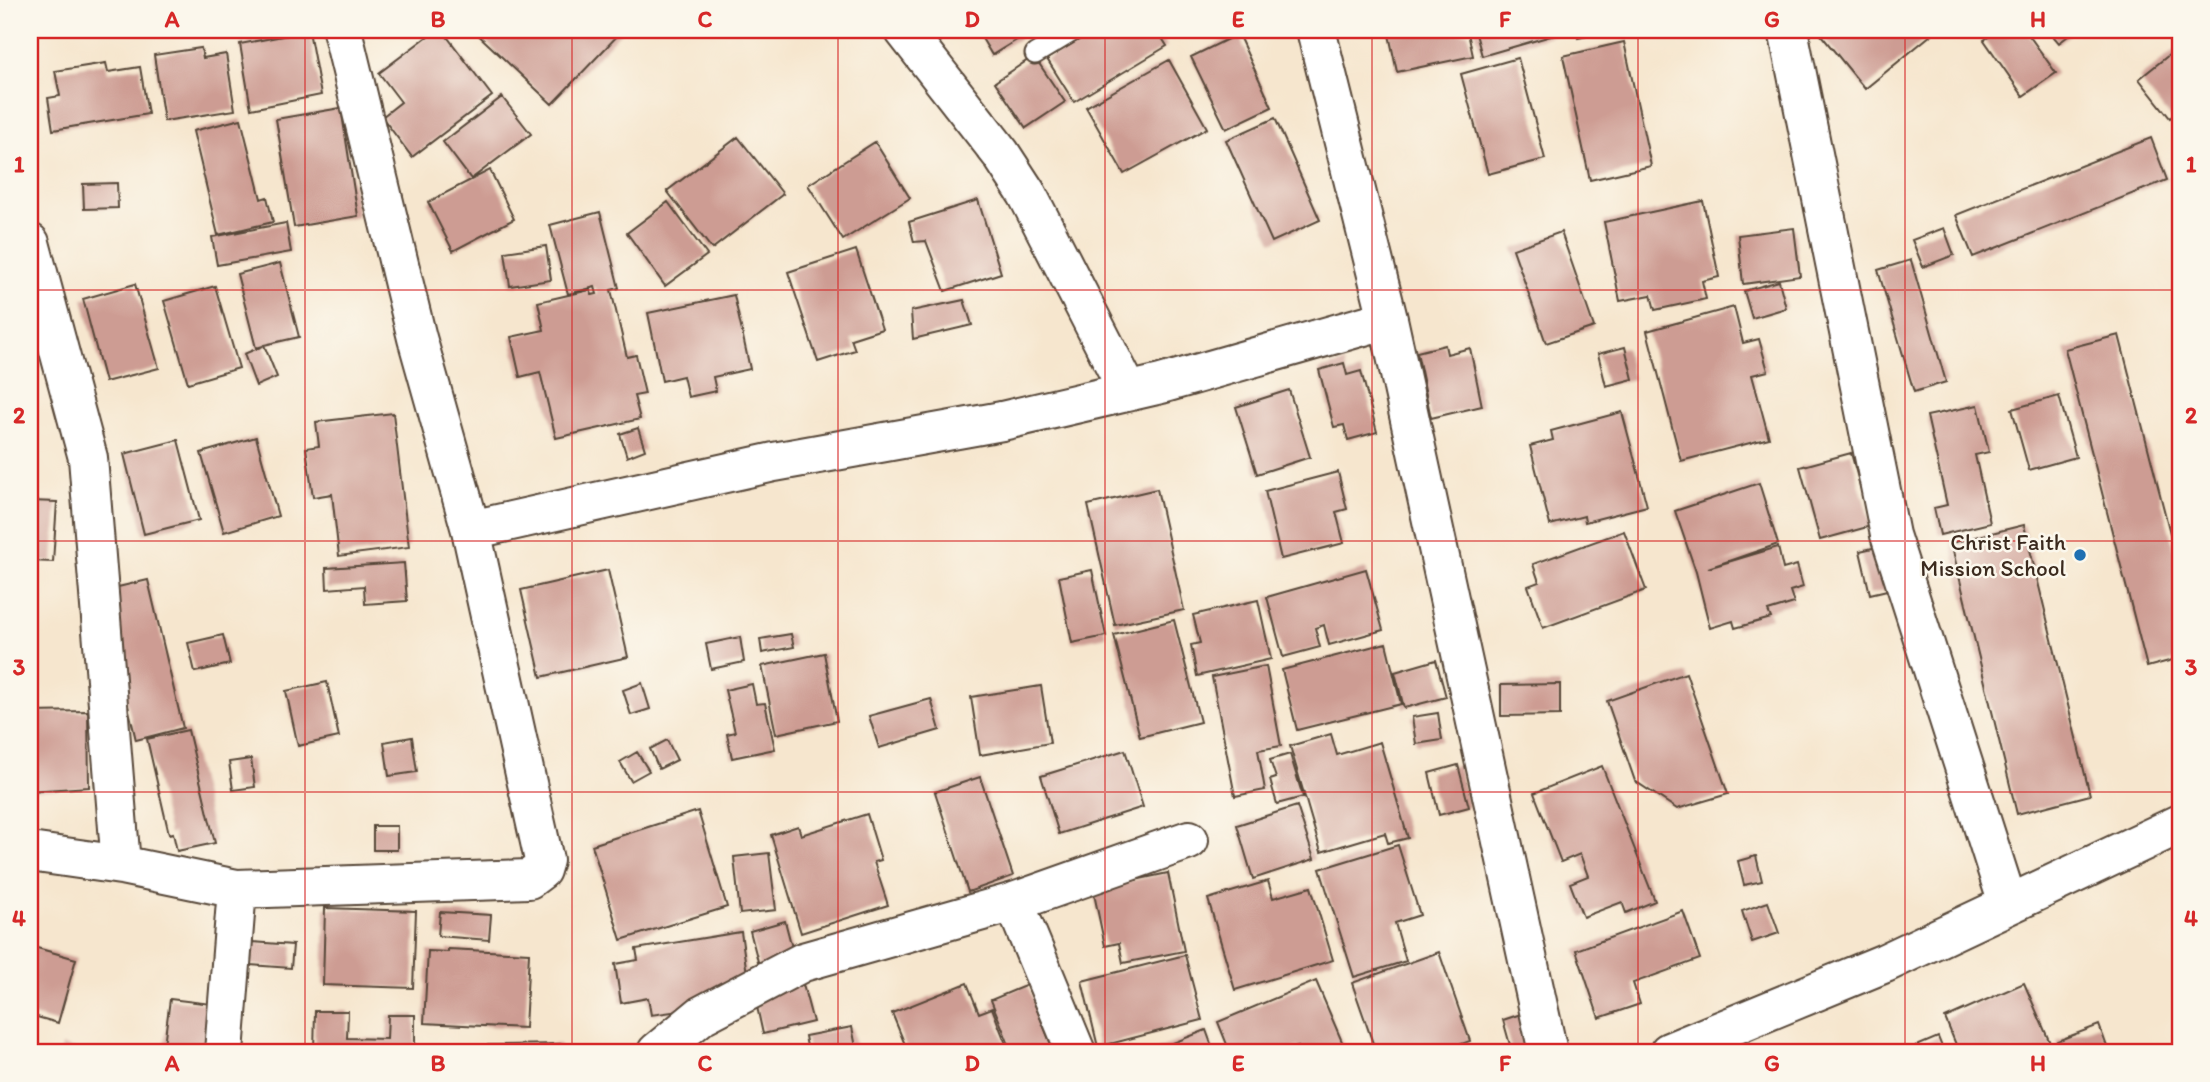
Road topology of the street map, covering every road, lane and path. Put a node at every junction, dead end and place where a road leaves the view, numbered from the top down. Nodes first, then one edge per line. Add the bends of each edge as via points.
1 (342, 30) edge
2 (904, 30) edge
3 (1075, 30) edge
4 (1316, 30) edge
5 (1788, 30) edge
6 (1035, 54) dead end
7 (32, 259) edge
8 (1388, 319) junction
9 (1128, 391) junction
10 (471, 530) junction
11 (2180, 824) edge
12 (1189, 840) dead end
13 (30, 852) edge
14 (121, 865) junction
15 (237, 889) junction
16 (1014, 902) junction
17 (2008, 904) junction
18 (1735, 1039) edge
19 (224, 1052) edge
20 (657, 1052) edge
21 (1076, 1052) edge
22 (1548, 1052) edge
23 (1669, 1052) edge

1 - 10 street via 417,338
2 - 9 street via 1001,153 1027,194
3 - 6 lane
4 - 8 street
5 - 17 street via 1890,535
7 - 14 street via 88,458
8 - 9 street
8 - 22 street
9 - 10 street via 1002,421 774,462
10 - 15 street via 544,860 541,870 529,879
11 - 17 street
12 - 16 street
13 - 14 street
14 - 15 street
15 - 19 street
16 - 20 street via 803,962 702,1015
16 - 21 street
17 - 18 street
18 - 23 street

